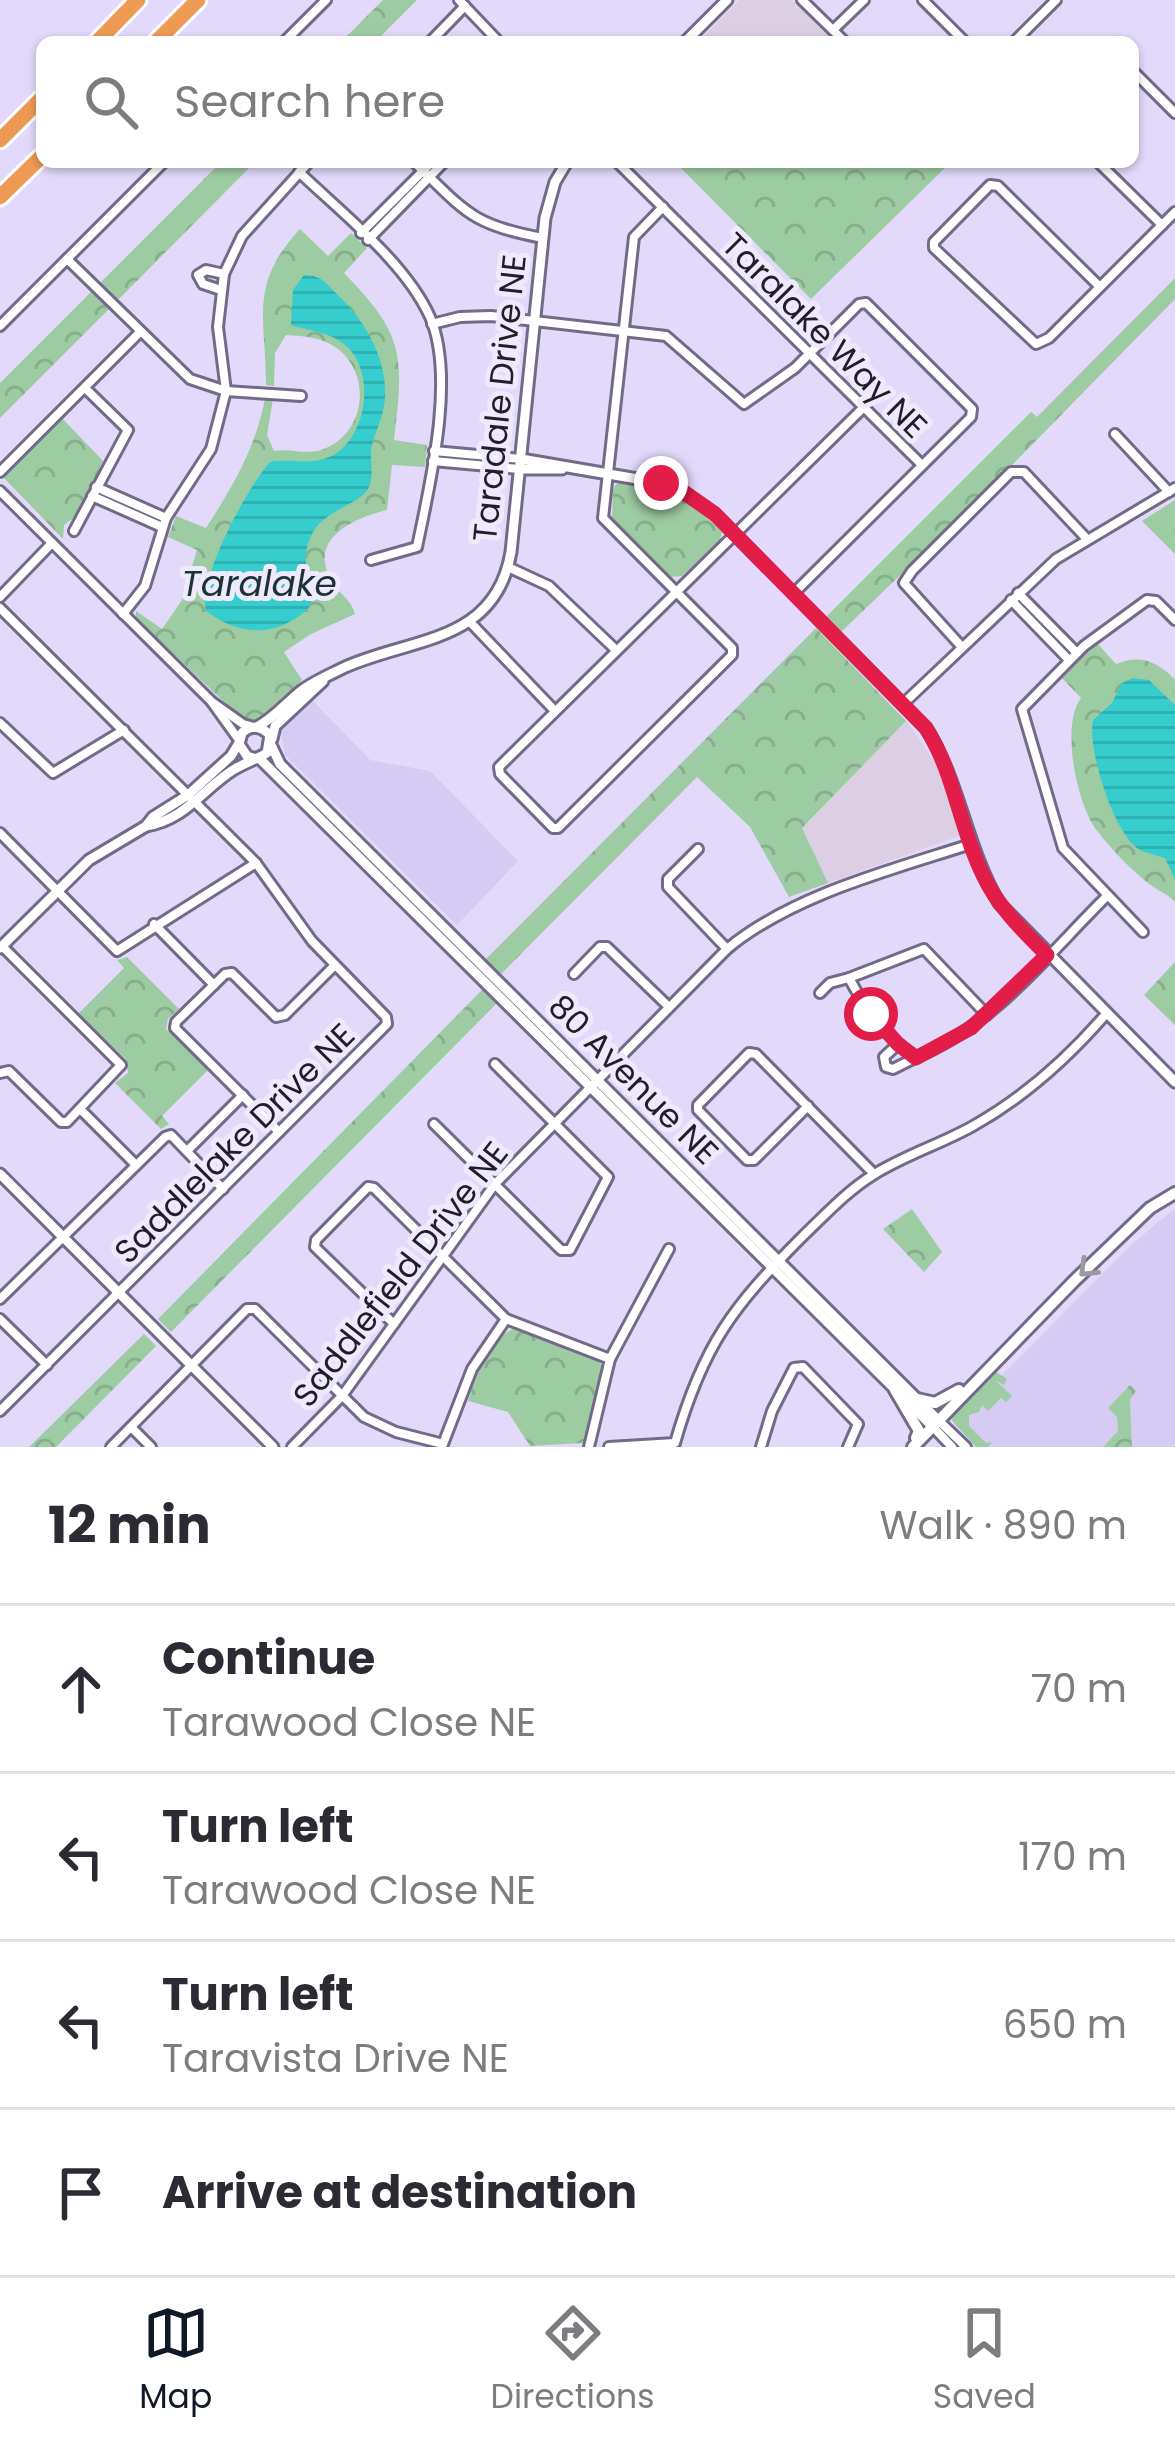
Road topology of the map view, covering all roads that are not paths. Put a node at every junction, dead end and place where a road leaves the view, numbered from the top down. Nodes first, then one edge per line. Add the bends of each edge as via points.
1 (138, 0) edge
2 (198, 0) edge
3 (326, 0) edge
4 (727, 0) edge
5 (802, 0) edge
6 (864, 0) edge
7 (926, 1) edge
8 (1048, 2) edge
9 (462, 3) edge
10 (833, 30) junction
11 (103, 36) edge
12 (162, 36) edge
13 (290, 36) edge
14 (435, 36) edge
15 (493, 36) edge
16 (691, 36) edge
17 (839, 36) edge
18 (959, 36) edge
19 (1019, 36) edge
20 (1139, 77) edge
21 (36, 104) edge
22 (1175, 113) edge
23 (0, 140) edge
24 (36, 162) edge
25 (158, 168) edge
26 (303, 168) edge
27 (420, 168) edge
28 (429, 168) edge
29 (435, 168) edge
30 (564, 168) edge
31 (623, 168) edge
32 (1104, 168) edge
33 (299, 172) junction
34 (426, 174) junction
35 (0, 197) edge
36 (662, 207) junction
37 (1175, 212) edge
38 (1162, 225) junction
39 (365, 236) junction
40 (543, 238) junction
41 (67, 260) junction
42 (224, 274) junction
43 (1100, 287) junction
44 (220, 290) junction
45 (535, 320) junction
46 (432, 324) junction
47 (0, 326) edge
48 (622, 331) junction
49 (140, 333) junction
50 (809, 353) junction
51 (85, 388) junction
52 (226, 391) junction
53 (301, 396) dead end
54 (863, 408) junction
55 (1115, 434) dead end
56 (433, 456) junction
57 (520, 464) junction
58 (922, 465) junction
59 (0, 472) edge
60 (609, 473) junction
61 (1172, 490) edge
62 (0, 491) edge
63 (94, 492) junction
64 (164, 523) junction
65 (74, 531) dead end
66 (734, 535) junction
67 (1086, 538) junction
68 (52, 543) junction
69 (371, 560) dead end
70 (508, 567) junction
71 (676, 590) junction
72 (794, 593) junction
73 (1014, 596) junction
74 (0, 597) edge
75 (0, 608) edge
76 (123, 614) junction
77 (1175, 620) edge
78 (470, 622) junction
79 (961, 646) junction
80 (616, 650) junction
81 (1073, 656) junction
82 (327, 677) junction
83 (211, 701) junction
84 (904, 703) junction
85 (555, 711) junction
86 (0, 723) edge
87 (255, 727) junction
88 (124, 730) junction
89 (239, 742) junction
90 (271, 743) junction
91 (257, 758) junction
92 (192, 799) junction
93 (0, 833) edge
94 (971, 844) junction
95 (698, 850) dead end
96 (256, 863) junction
97 (57, 889) junction
98 (1106, 896) junction
99 (154, 924) junction
100 (1143, 932) dead end
101 (1, 947) edge
102 (727, 949) junction
103 (1047, 955) junction
104 (334, 966) junction
105 (574, 974) dead end
106 (849, 978) junction
107 (214, 985) junction
108 (820, 993) dead end
109 (669, 1007) junction
110 (1106, 1014) junction
111 (987, 1015) junction
112 (898, 1044) junction
113 (916, 1058) junction
114 (495, 1064) dead end
115 (0, 1073) edge
116 (1175, 1082) edge
117 (594, 1084) junction
118 (243, 1095) junction
119 (808, 1106) junction
120 (80, 1109) junction
121 (434, 1124) dead end
122 (554, 1125) junction
123 (279, 1132) junction
124 (187, 1151) junction
125 (136, 1165) junction
126 (0, 1174) edge
127 (874, 1174) junction
128 (495, 1184) junction
129 (223, 1189) junction
130 (1175, 1193) edge
131 (63, 1237) junction
132 (669, 1250) dead end
133 (441, 1257) junction
134 (775, 1264) junction
135 (118, 1293) junction
136 (0, 1299) edge
137 (0, 1318) edge
138 (506, 1319) junction
139 (394, 1324) junction
140 (610, 1359) junction
141 (46, 1365) junction
142 (191, 1365) junction
143 (973, 1382) junction
144 (895, 1390) junction
145 (342, 1396) junction
146 (917, 1399) junction
147 (0, 1411) edge
148 (935, 1423) junction
149 (131, 1427) junction
150 (111, 1447) edge
151 (151, 1447) edge
152 (273, 1447) edge
153 (292, 1447) edge
154 (589, 1447) edge
155 (609, 1447) edge
156 (761, 1447) edge
157 (848, 1447) edge
158 (913, 1447) edge
159 (952, 1447) edge
160 (966, 1447) edge

1 - 11 highway
2 - 12 highway
3 - 13 street
4 - 16 street
5 - 10 street
6 - 10 street
7 - 18 street
8 - 19 street
9 - 14 street
9 - 15 street
10 - 17 street
20 - 22 street
21 - 23 highway
24 - 35 highway
25 - 41 street
26 - 33 street
27 - 34 street
28 - 34 street
29 - 34 street
30 - 40 street, Taradale Drive NE
31 - 36 street, Taralake Way NE
32 - 38 street
33 - 39 street
33 - 42 street via 242,236
34 - 39 street
34 - 40 street via 486,225
36 - 48 street via 634,237
36 - 50 street, Taralake Way NE
37 - 38 street
38 - 43 street
39 - 46 street via 408,281
40 - 45 street, Taradale Drive NE
41 - 47 street
41 - 49 street
42 - 44 street
42 - 44 street via 198,275
43 - 43 street via 998,186 989,185 934,242 1036,344
44 - 52 street
45 - 46 street via 476,316
45 - 48 street
45 - 57 street, Taradale Drive NE
46 - 56 street via 440,378
48 - 50 street via 671,337 744,404
48 - 60 street
49 - 51 street
49 - 52 street via 190,379
50 - 54 street, Taralake Way NE
50 - 58 street via 859,304 882,318 972,409
51 - 59 street
51 - 63 street via 128,430
52 - 53 street
52 - 64 street via 211,449
54 - 58 street, Taralake Way NE
54 - 66 street
55 - 61 street
56 - 57 street
56 - 69 street via 417,547
57 - 60 street
57 - 70 street, Taradale Drive NE
58 - 72 street, Taralake Way NE
60 - 66 street via 685,493
60 - 71 street via 603,518
61 - 67 street
62 - 68 street
63 - 64 street
63 - 65 street
64 - 76 street via 145,586
66 - 71 street
66 - 72 street
67 - 73 street
67 - 79 street via 1024,472 1011,472 904,583
68 - 74 street
68 - 76 street
70 - 78 street, Taradale Drive NE
70 - 80 street via 556,592
71 - 80 street
71 - 85 street via 732,655 558,828 500,774
72 - 84 street
73 - 79 street
73 - 81 street
75 - 88 street, Saddlelake Drive NE
76 - 83 street
77 - 81 street via 1147,600
78 - 82 street
78 - 85 street
79 - 84 street
80 - 85 street
81 - 98 street via 1022,709 1054,830
82 - 87 street
82 - 90 street via 275,727
83 - 87 street
83 - 89 street
84 - 94 street via 944,756
86 - 88 street via 53,773
87 - 89 street
87 - 90 street
88 - 92 street, Saddlelake Drive NE
89 - 91 street
89 - 92 street
90 - 91 street
90 - 117 street, 80 Avenue NE via 280,764
91 - 92 street
91 - 117 street, 80 Avenue NE
92 - 96 street, Saddlelake Drive NE
92 - 97 street via 153,817
93 - 97 street
94 - 102 street, Saddlefield Drive NE via 812,899 764,920
94 - 103 street via 999,903
95 - 102 street via 668,887
96 - 99 street
96 - 104 street, Saddlelake Drive NE
97 - 99 street via 117,951
97 - 101 street
98 - 100 street
98 - 103 street
99 - 107 street
101 - 120 street via 121,1065
102 - 109 street, Saddlefield Drive NE
103 - 110 street
103 - 111 street
104 - 107 street via 276,1017 232,973
104 - 123 street, Saddlelake Drive NE via 387,1024
105 - 109 street via 607,947
106 - 108 street
106 - 111 street via 924,949
106 - 112 street
107 - 118 street via 176,1028
109 - 117 street, Saddlefield Drive NE
110 - 116 street
110 - 127 street via 1016,1100
111 - 113 street
112 - 113 street
112 - 113 street via 884,1057 886,1067
114 - 122 street
115 - 120 street via 9,1071 62,1122
117 - 122 street, Saddlefield Drive NE
117 - 134 street, 80 Avenue NE
118 - 123 street
118 - 124 street
119 - 119 street via 749,1053 698,1110 754,1160
119 - 127 street
120 - 125 street
121 - 128 street
122 - 128 street, Saddlefield Drive NE
122 - 128 street via 608,1177 570,1250
123 - 129 street, Saddlelake Drive NE
124 - 125 street via 165,1137
124 - 129 street
125 - 131 street
126 - 131 street
127 - 134 street
128 - 133 street, Saddlefield Drive NE
129 - 135 street, Saddlelake Drive NE
130 -> 143 main road via 1150,1208
131 - 135 street
131 - 136 street
132 - 140 street
133 - 138 street
133 - 139 street, Saddlefield Drive NE
133 - 139 street via 368,1187 316,1240
134 - 144 street, 80 Avenue NE
134 - 146 street, 80 Avenue NE
134 - 155 street via 709,1351 675,1443
135 - 141 street, Saddlelake Drive NE
135 - 142 street
137 - 141 street
138 - 140 street
138 - 145 street via 472,1369 442,1444 364,1417
139 - 145 street, Saddlefield Drive NE
140 - 154 street
141 - 147 street, Saddlelake Drive NE
142 - 145 street via 255,1309
142 - 149 street
142 - 152 street
143 - 146 main road via 935,1403
143 - 148 main road
144 - 148 street, 80 Avenue NE
144 - 158 main road via 919,1431
145 - 153 street, Saddlefield Drive NE
146 - 148 street, 80 Avenue NE
148 - 158 main road
148 - 159 street, 80 Avenue NE
148 - 160 street, 80 Avenue NE
149 - 150 street
149 - 151 street
156 - 157 street via 794,1368 802,1367 858,1424

